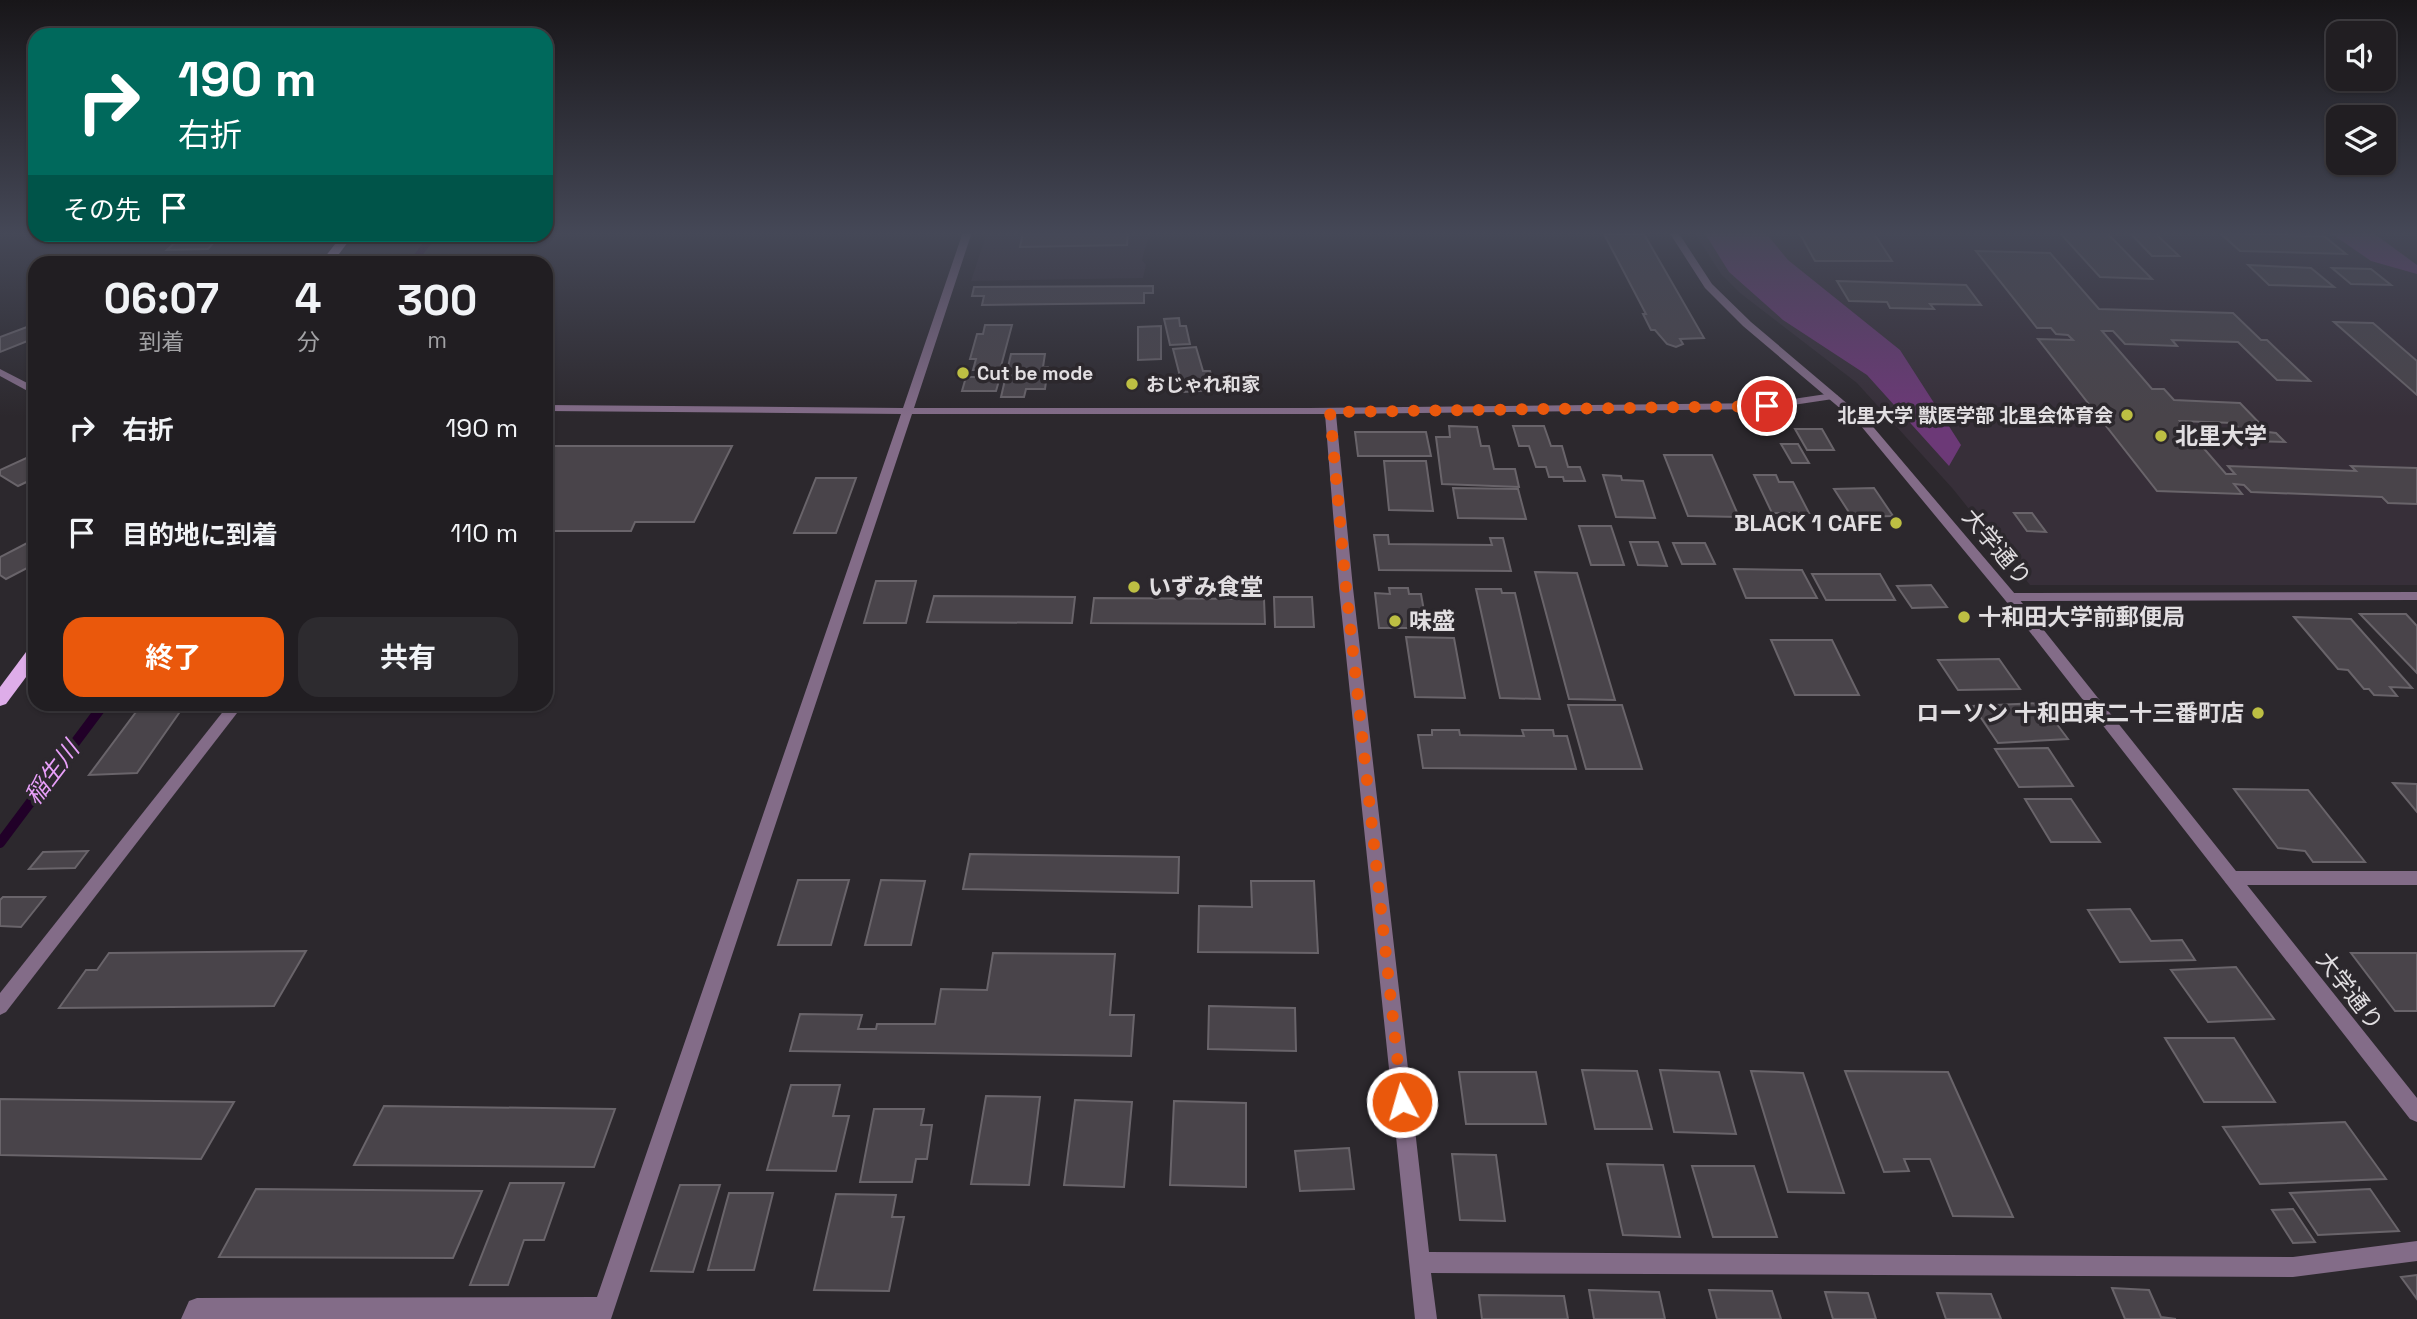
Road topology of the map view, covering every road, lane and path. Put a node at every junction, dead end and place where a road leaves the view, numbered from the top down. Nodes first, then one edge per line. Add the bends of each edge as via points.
1 (946, 294) edge
2 (1716, 294) edge
3 (0, 372) edge
4 (28, 387) edge
5 (1833, 396) junction
6 (553, 408) edge
7 (905, 412) junction
8 (1330, 412) junction
9 (2417, 596) edge
10 (2010, 597) junction
11 (28, 662) edge
12 (0, 700) edge
13 (232, 711) edge
14 (2232, 878) junction
15 (2417, 878) edge
16 (0, 1007) edge
17 (2417, 1113) edge
18 (2417, 1251) edge
19 (1420, 1262) junction
20 (602, 1313) edge
21 (192, 1319) edge
22 (1426, 1319) edge

1 - 7 street
2 - 5 street, 大学通り
3 - 4 street
5 - 8 street via 1767,406
5 - 10 street, 大学通り via 1865,424
6 - 7 street
7 - 8 street
7 - 20 street
8 - 19 street
9 - 10 street
10 - 14 street, 大学通り
11 - 12 main road
13 - 16 street
14 - 15 street
14 - 17 street, 大学通り
18 - 19 street via 2293,1267
19 - 22 street
20 - 21 street via 197,1310

